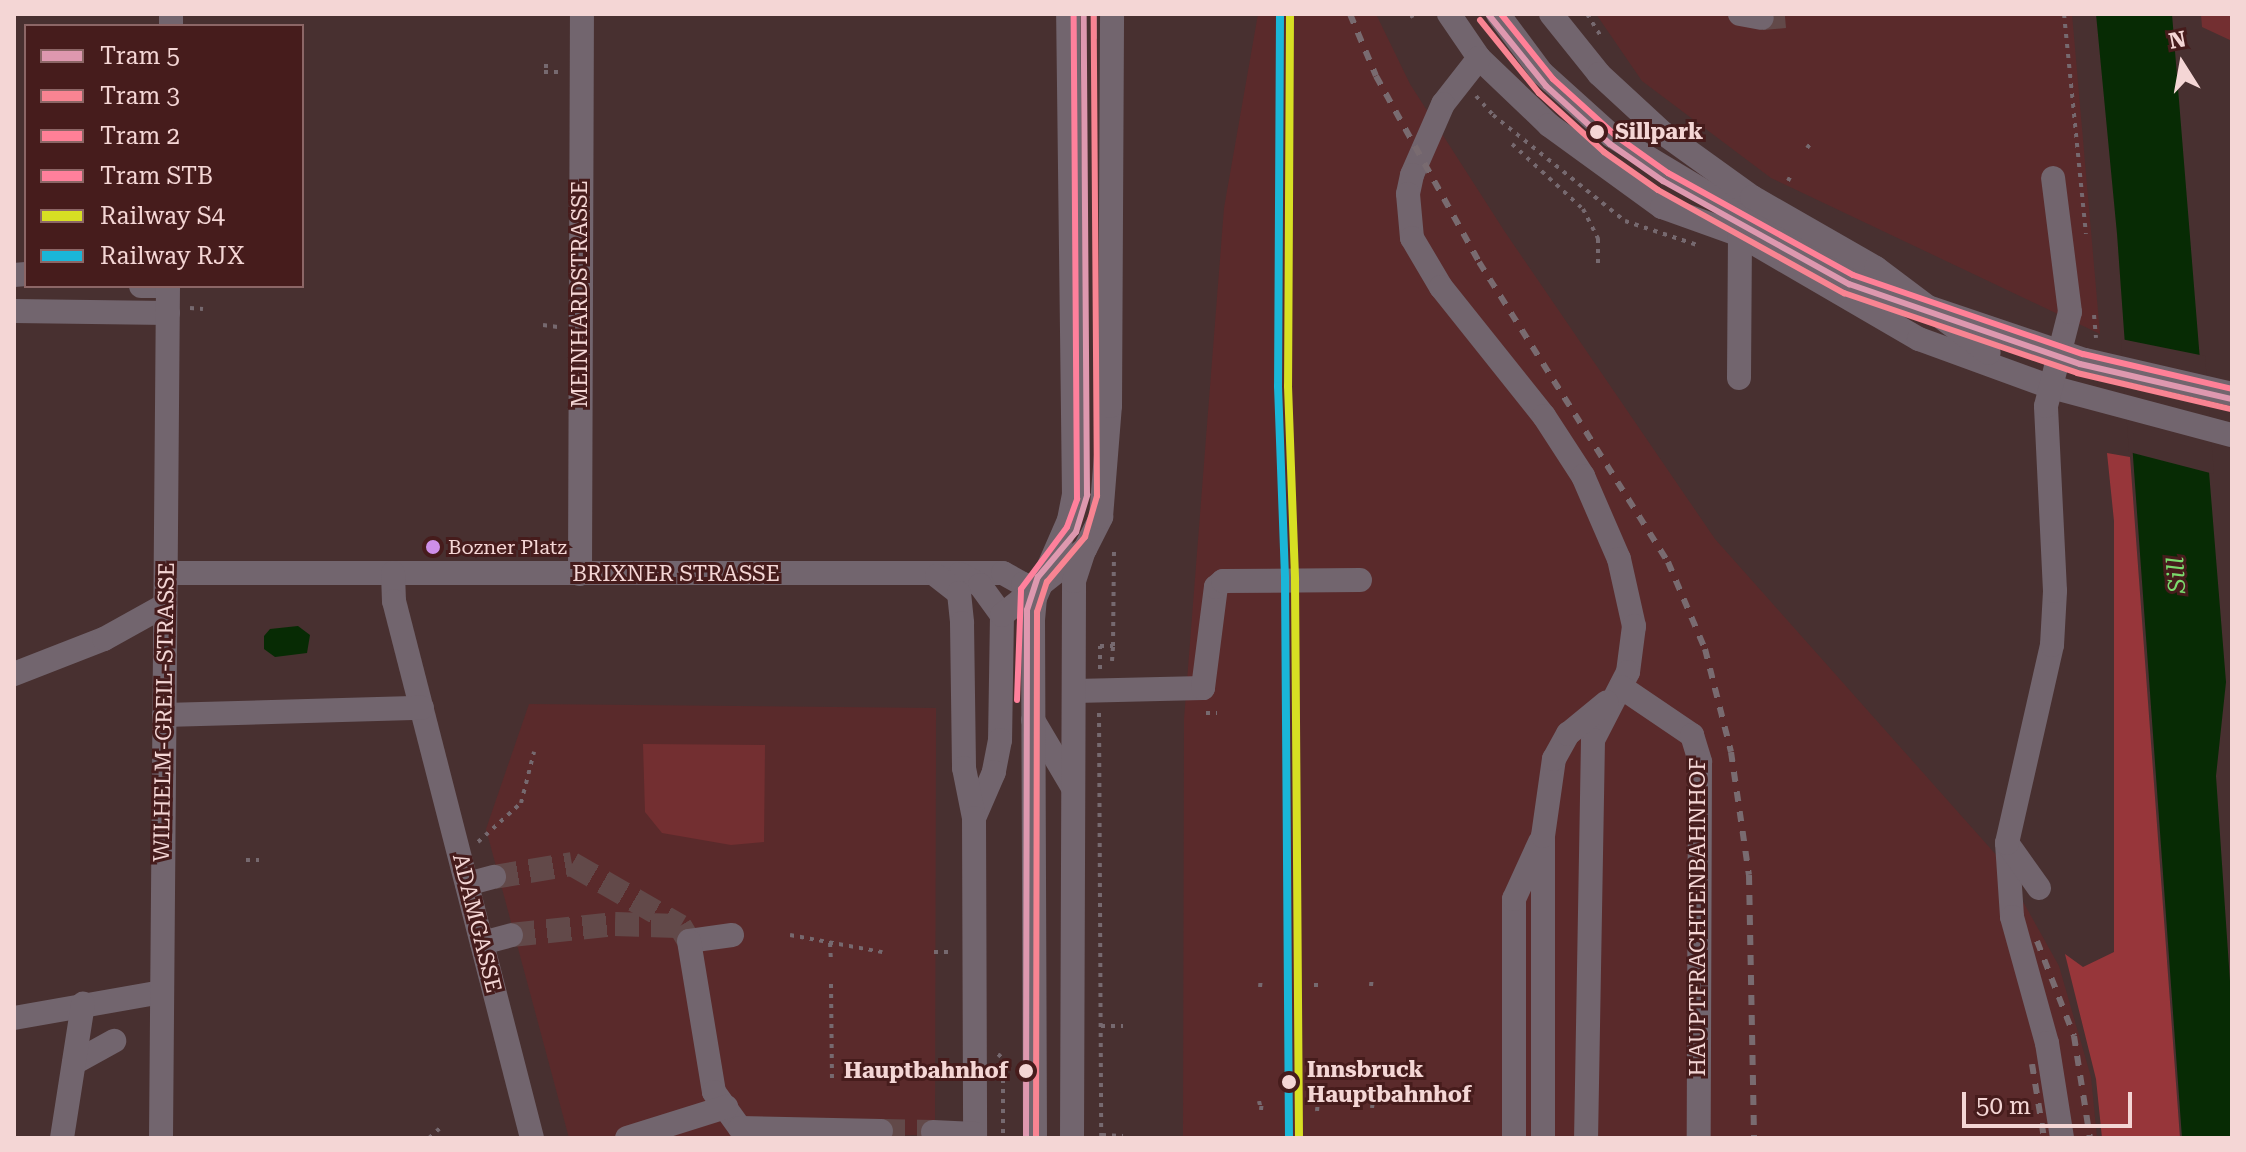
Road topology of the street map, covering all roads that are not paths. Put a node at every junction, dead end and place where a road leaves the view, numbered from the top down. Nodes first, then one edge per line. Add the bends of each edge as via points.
1 (582, 14) edge
2 (1112, 14) edge
3 (1449, 14) edge
4 (1498, 14) edge
5 (1551, 14) edge
6 (1064, 26) edge
7 (1479, 58) junction
8 (1692, 154) junction
9 (2053, 178) dead end
10 (1701, 193) junction
11 (1730, 233) junction
12 (146, 288) edge
13 (168, 296) edge
14 (14, 297) edge
15 (1847, 298) junction
16 (1920, 304) junction
17 (14, 311) edge
18 (2060, 352) junction
19 (1739, 378) dead end
20 (2051, 387) junction
21 (2228, 392) edge
22 (2230, 435) edge
23 (1061, 541) junction
24 (1085, 549) junction
25 (166, 573) junction
26 (393, 573) junction
27 (580, 574) junction
28 (948, 575) junction
29 (1360, 580) dead end
30 (1035, 582) junction
31 (165, 605) junction
32 (996, 605) junction
33 (962, 623) junction
34 (14, 674) edge
35 (1088, 691) junction
36 (1618, 691) junction
37 (422, 708) junction
38 (164, 715) junction
39 (1033, 720) junction
40 (1074, 792) junction
41 (974, 818) junction
42 (1543, 836) junction
43 (2007, 843) junction
44 (494, 877) tunnel mouth
45 (467, 884) junction
46 (2039, 888) dead end
47 (511, 935) tunnel mouth
48 (732, 935) dead end
49 (482, 943) junction
50 (162, 992) junction
51 (83, 1004) junction
52 (14, 1018) edge
53 (114, 1041) dead end
54 (74, 1063) junction
55 (726, 1107) junction
56 (881, 1131) dead end
57 (933, 1132) dead end
58 (68, 1134) edge
59 (975, 1136) edge
60 (161, 1138) edge
61 (532, 1138) edge
62 (627, 1138) edge
63 (1035, 1138) edge
64 (1072, 1138) edge
65 (1514, 1138) edge
66 (1543, 1138) edge
67 (1586, 1138) edge
68 (1699, 1138) edge
69 (2062, 1138) edge

1 - 27 street, MEINHARDSTRASSE
2 - 24 street via 1120,425 1101,517
3 - 7 street
4 - 10 street via 1542,73 1612,136
5 - 8 street via 1617,92
6 - 23 street via 1074,476 1072,508
7 - 11 street via 1582,153 1646,198
7 - 36 street via 1443,104 1412,175 1412,238 1441,287 1557,435 1592,494 1619,559 1634,626 1633,655
8 - 10 street
8 - 16 street via 1786,218 1876,268
9 - 18 street via 2070,312
10 - 11 street
10 - 16 street via 1857,283
11 - 15 street
11 - 19 street
12 - 13 street
13 - 14 street
13 - 17 street
13 - 25 street, WILHELM-GREIL-STRASSE
15 - 16 street
15 - 20 street via 1919,339
16 - 18 street
16 - 20 street via 1966,340
18 - 20 street
18 - 21 street via 2122,371
20 - 22 street
20 - 43 street via 2046,406 2055,591 2052,645
23 - 28 street via 1035,559
23 - 30 street via 1039,567
24 - 30 street
24 - 35 street via 1074,581
25 - 26 street
25 - 31 street, WILHELM-GREIL-STRASSE
26 - 27 street, BRIXNER STRASSE
26 - 37 street via 394,601
27 - 28 street, BRIXNER STRASSE
28 - 30 street via 1003,573
28 - 32 street
28 - 33 street via 959,593
29 - 35 street via 1315,591 1219,582 1203,688
30 - 32 street
30 - 39 street
31 - 34 street via 104,639
31 - 38 street, WILHELM-GREIL-STRASSE
32 - 33 street
32 - 41 street via 1000,740 994,772
33 - 41 street via 964,768
35 - 40 street
36 - 42 street via 1568,734 1554,759
36 - 67 street via 1593,740
36 - 68 street, HAUPTFRACHTENBAHNHOF via 1692,735 1700,762
37 - 38 street
37 - 45 street, ADAMGASSE
38 - 50 street, WILHELM-GREIL-STRASSE
39 - 40 street
39 - 63 street
40 - 64 street
41 - 59 street
42 - 65 street via 1514,899
42 - 66 street
43 - 46 street
43 - 69 street via 2012,917 2047,1043
44 - 45 street
45 - 49 street, ADAMGASSE
47 - 49 street
48 - 55 street via 689,941 714,1092
49 - 61 street, ADAMGASSE
50 - 51 street
50 - 60 street, WILHELM-GREIL-STRASSE
51 - 52 street
51 - 54 street
53 - 54 street
54 - 58 street
55 - 56 street via 740,1128
55 - 62 street
57 - 59 street

